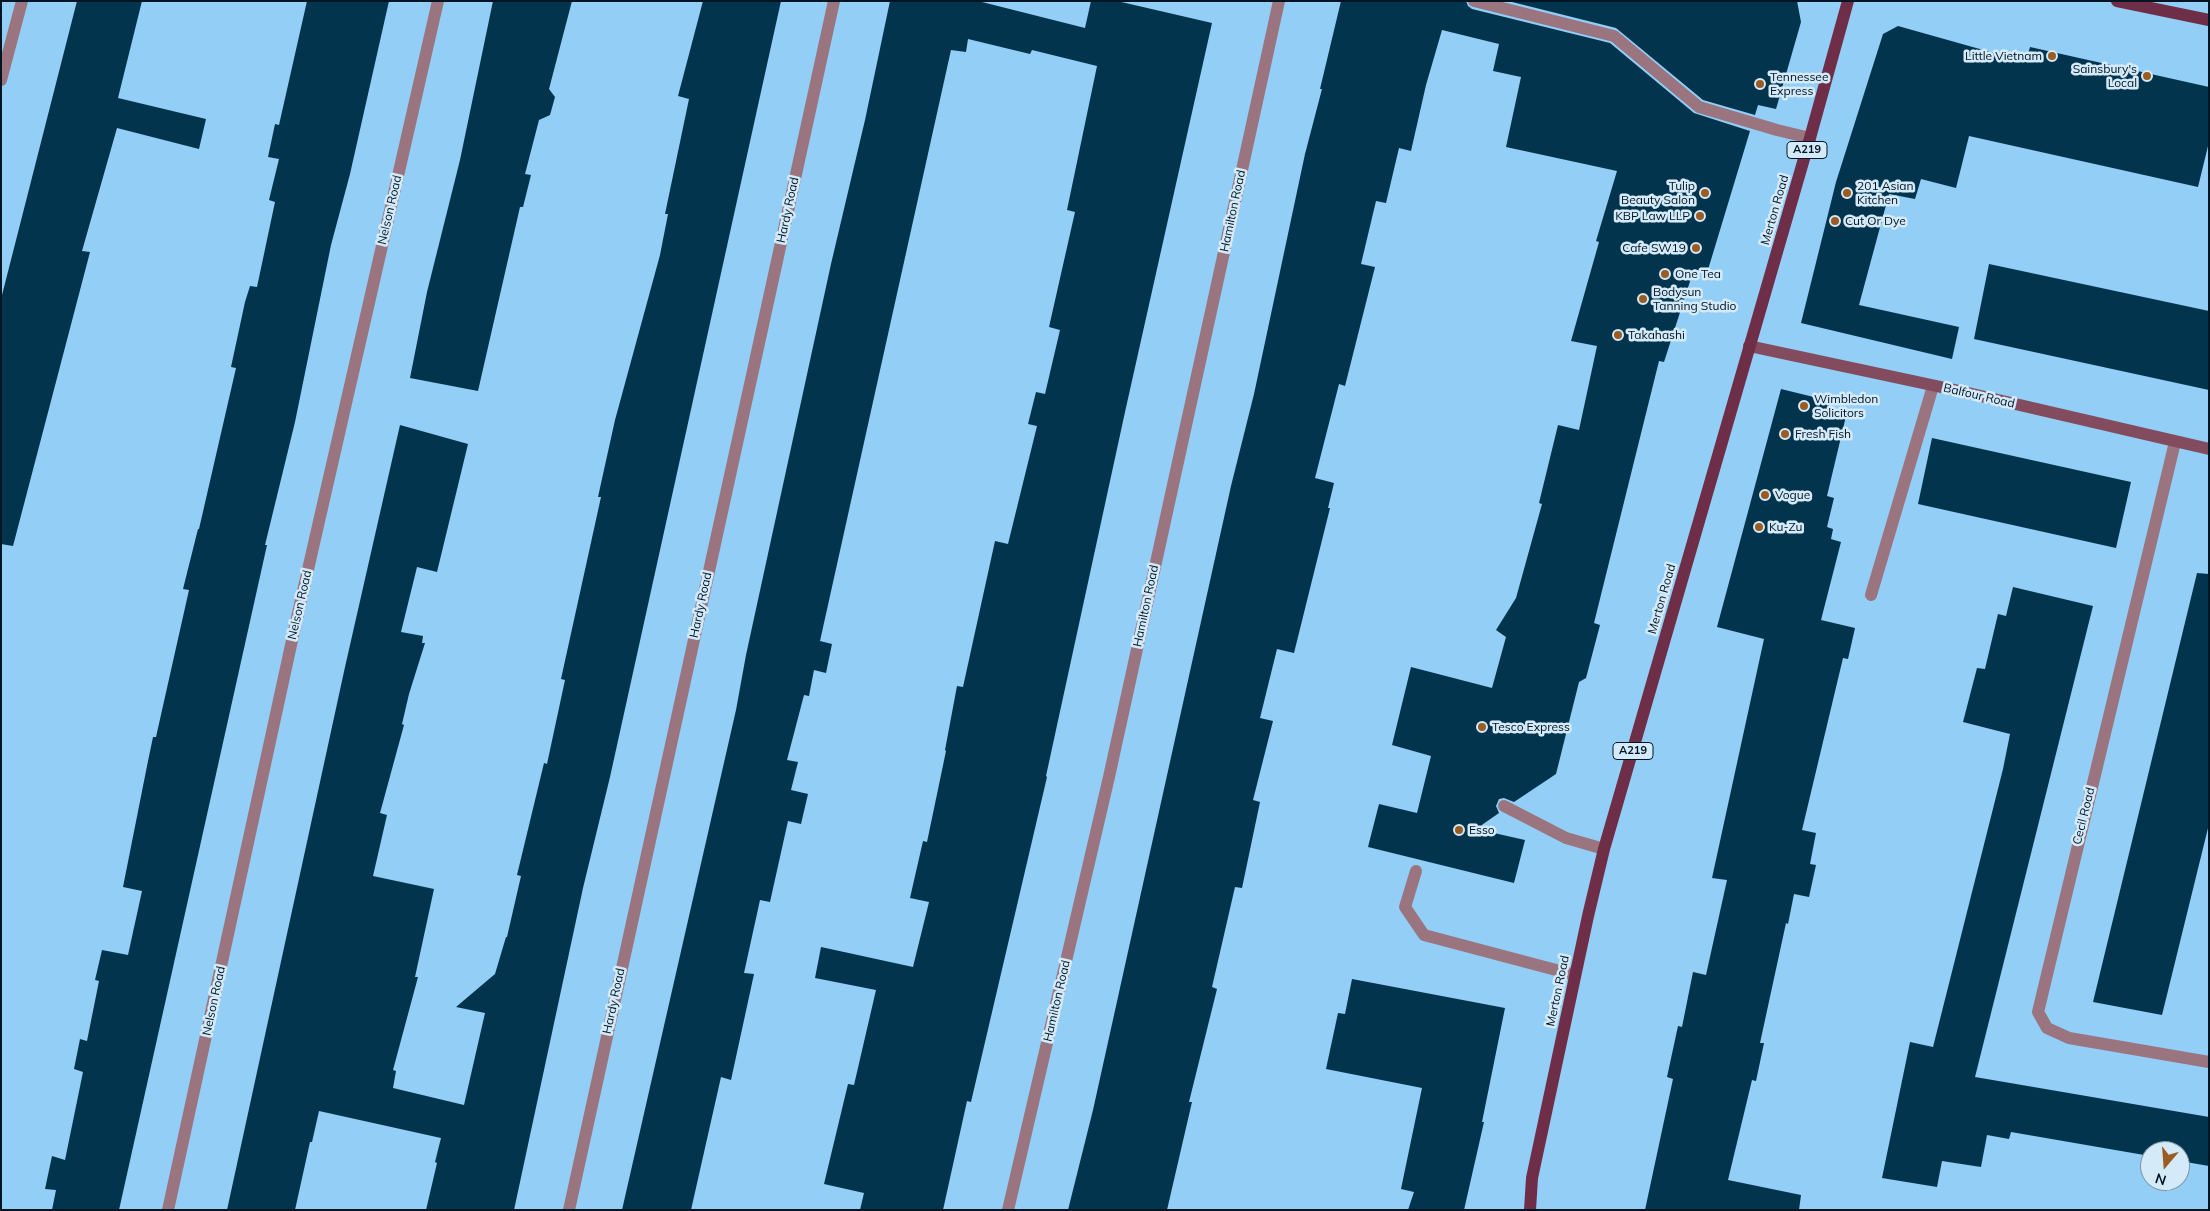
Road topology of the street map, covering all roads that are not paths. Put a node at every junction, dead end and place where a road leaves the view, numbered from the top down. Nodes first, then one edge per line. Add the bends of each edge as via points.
1 (22, 1) edge
2 (438, 1) edge
3 (834, 1) edge
4 (1279, 1) edge
5 (1474, 1) edge
6 (1848, 1) edge
7 (2117, 1) edge
8 (2209, 20) edge
9 (1, 80) edge
10 (1810, 138) junction
11 (1749, 346) junction
12 (1933, 386) junction
13 (2175, 442) junction
14 (2209, 449) edge
15 (1872, 595) dead end
16 (1504, 806) dead end
17 (1604, 849) junction
18 (1416, 871) dead end
19 (1575, 975) junction
20 (2209, 1062) edge
21 (168, 1210) edge
22 (569, 1210) edge
23 (1008, 1210) edge
24 (1530, 1210) edge

1 - 9 street
2 - 21 street, Nelson Road via 296,622
3 - 22 street, Hardy Road
4 - 23 street, Hamilton Road via 1109,777
5 - 10 street via 1614,36 1699,107
6 - 10 main road, Merton Road / A219
7 - 8 main road
10 - 11 main road, Merton Road / A219
11 - 12 street, Balfour Road
11 - 17 main road, Merton Road / A219
12 - 13 street, Balfour Road
12 - 15 street
13 - 14 street, Balfour Road
13 - 20 street, Cecil Road via 2038,1012 2047,1028 2069,1038
16 - 17 street via 1566,838
17 - 19 main road, Merton Road / A219
18 - 19 street via 1405,907 1424,935
19 - 24 main road, Merton Road / A219 via 1532,1178

